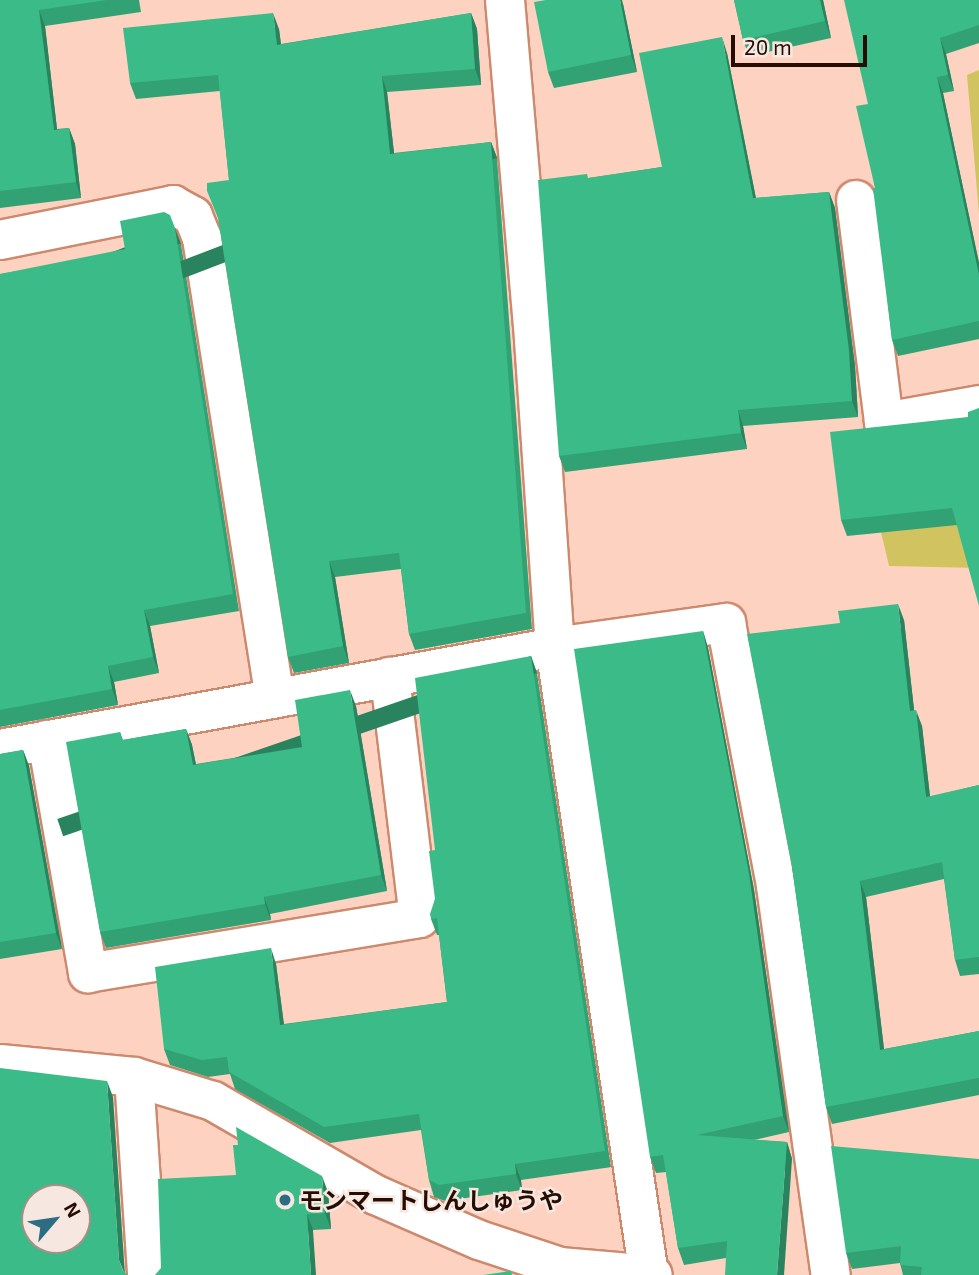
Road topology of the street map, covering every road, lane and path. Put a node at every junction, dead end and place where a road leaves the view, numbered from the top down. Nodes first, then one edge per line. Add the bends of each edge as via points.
1 (505, 0) edge
2 (856, 200) dead end
3 (0, 240) edge
4 (979, 405) edge
5 (555, 647) junction
6 (390, 677) junction
7 (275, 698) junction
8 (47, 740) junction
9 (0, 749) edge
10 (0, 1064) edge
11 (134, 1077) junction
12 (147, 1275) edge
13 (651, 1275) edge
14 (831, 1275) edge

1 - 5 street
2 - 4 street via 884,422
3 - 7 street via 173,205 193,216 202,237
5 - 6 street
5 - 13 street
5 - 14 street via 726,624 776,887
6 - 7 street
6 - 8 street via 419,918 89,973
7 - 8 street
8 - 9 street
10 - 11 street
11 - 12 street
11 - 13 street via 213,1101 376,1195 479,1240 560,1267

